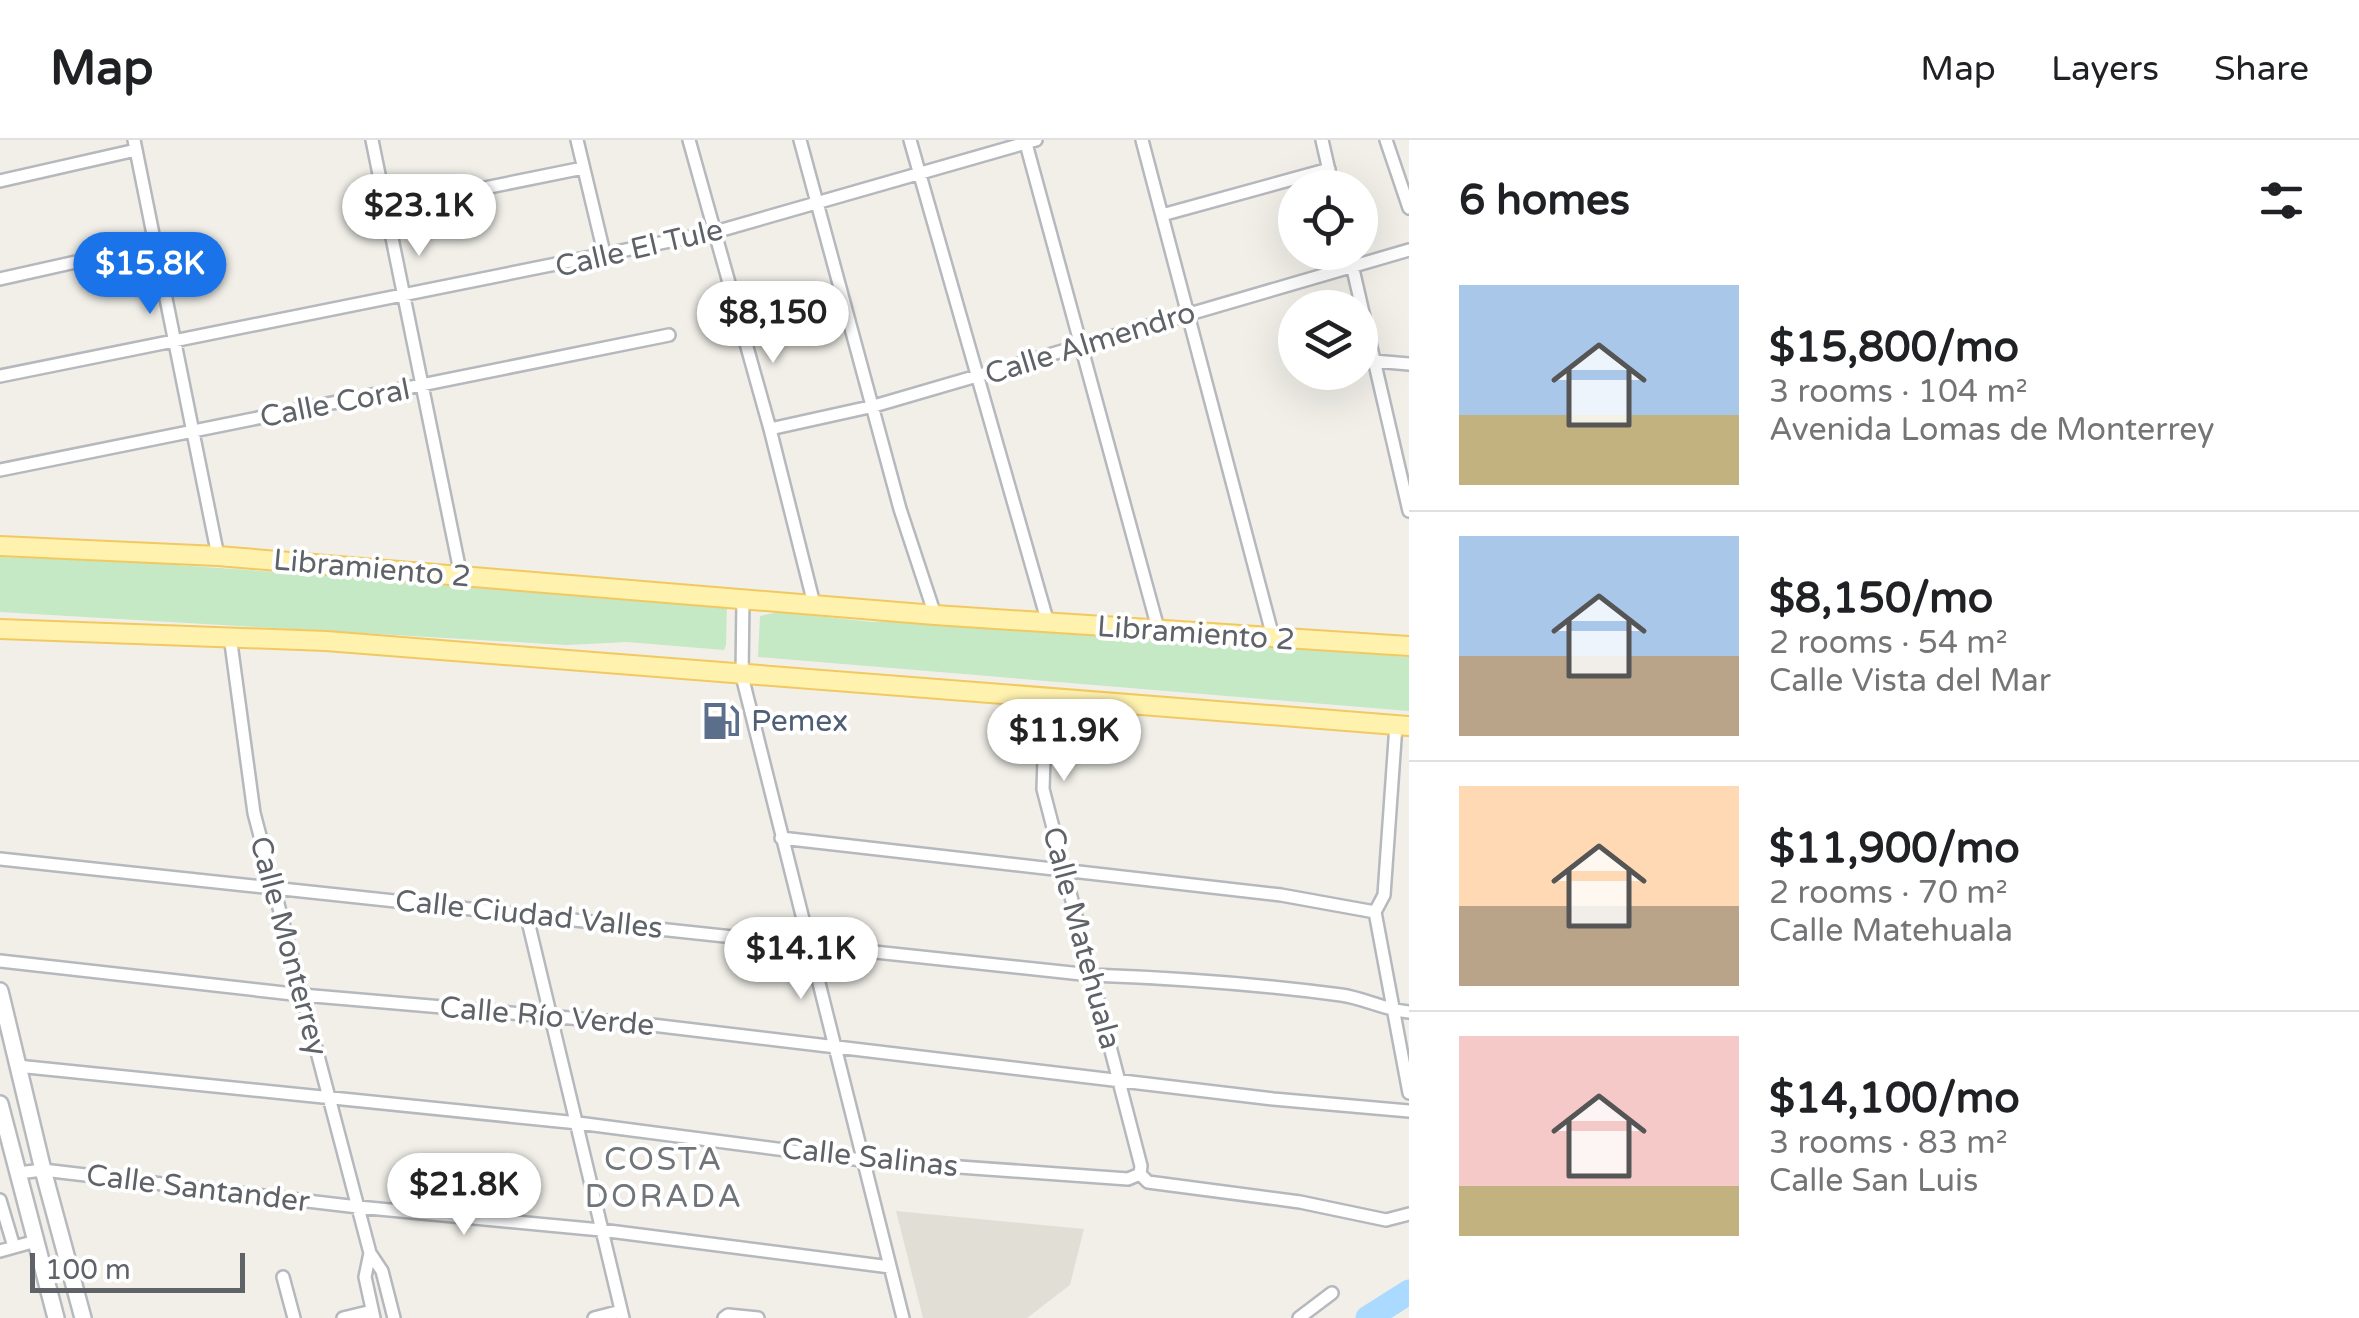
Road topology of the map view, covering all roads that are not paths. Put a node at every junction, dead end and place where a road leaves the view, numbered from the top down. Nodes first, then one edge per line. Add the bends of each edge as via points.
1 (372, 140) edge
2 (577, 140) edge
3 (689, 140) edge
4 (800, 140) edge
5 (910, 140) edge
6 (1142, 140) edge
7 (1322, 140) edge
8 (1386, 140) edge
9 (1029, 141) edge
10 (135, 145) edge
11 (583, 168) junction
12 (1329, 169) joint
13 (918, 174) junction
14 (0, 181) edge
15 (818, 201) junction
16 (386, 208) junction
17 (1409, 208) edge
18 (1162, 215) junction
19 (715, 232) junction
20 (156, 244) junction
21 (1409, 250) edge
22 (1378, 255) edge
23 (605, 257) junction
24 (1318, 270) edge
25 (0, 279) edge
26 (406, 296) junction
27 (1188, 314) junction
28 (669, 335) dead end
29 (176, 340) junction
30 (1081, 348) junction
31 (1378, 360) edge
32 (1409, 364) edge
33 (1378, 374) edge
34 (0, 376) edge
35 (978, 376) junction
36 (422, 386) junction
37 (874, 406) junction
38 (770, 428) junction
39 (193, 431) junction
40 (1403, 459) edge
41 (0, 470) edge
42 (1409, 512) edge
43 (0, 546) edge
44 (218, 556) junction
45 (461, 576) junction
46 (743, 598) junction
47 (814, 604) junction
48 (935, 615) junction
49 (1048, 623) junction
50 (0, 630) edge
51 (1159, 632) junction
52 (230, 636) junction
53 (1273, 638) junction
54 (1409, 646) edge
55 (742, 676) junction
56 (1046, 700) junction
57 (1403, 726) edge
58 (782, 838) junction
59 (0, 859) edge
60 (1064, 871) junction
61 (274, 888) junction
62 (1374, 912) junction
63 (526, 913) junction
64 (808, 945) junction
65 (0, 961) edge
66 (1091, 975) junction
67 (0, 991) edge
68 (302, 995) junction
69 (1394, 1010) junction
70 (1409, 1012) edge
71 (550, 1016) junction
72 (834, 1048) junction
73 (18, 1066) junction
74 (1119, 1081) junction
75 (1409, 1093) edge
76 (330, 1100) junction
77 (0, 1104) edge
78 (1409, 1111) edge
79 (578, 1123) junction
80 (862, 1160) junction
81 (43, 1170) junction
82 (18, 1174) junction
83 (1140, 1174) junction
84 (0, 1200) edge
85 (358, 1207) junction
86 (1409, 1214) edge
87 (601, 1230) junction
88 (36, 1241) junction
89 (14, 1247) junction
90 (0, 1251) edge
91 (370, 1253) junction
92 (890, 1267) junction
93 (283, 1277) dead end
94 (1332, 1293) dead end
95 (373, 1314) edge
96 (622, 1314) edge
97 (56, 1318) edge
98 (83, 1318) edge
99 (294, 1318) edge
100 (343, 1318) edge
101 (394, 1318) edge
102 (594, 1318) edge
103 (724, 1318) edge
104 (758, 1318) edge
105 (902, 1318) edge
106 (1299, 1318) edge

1 - 16 street
2 - 11 street
3 - 19 street
4 - 15 street
5 - 13 street
6 - 18 street
7 - 12 street
8 - 17 street
9 - 13 street, Calle El Tule
9 - 30 street
10 - 14 street
10 - 20 street
11 - 16 street
11 - 23 street
12 - 18 street
13 - 15 street, Calle El Tule
13 - 35 street
15 - 19 street, Calle El Tule
15 - 37 street
16 - 26 street
18 - 27 street
19 - 23 street, Calle El Tule
19 - 38 street
20 - 25 street
20 - 29 street
21 - 22 street, Calle Almendro
23 - 26 street, Calle El Tule
24 - 27 street, Calle Almendro
26 - 29 street, Calle El Tule
26 - 36 street
27 - 30 street, Calle Almendro
27 - 53 street
28 - 36 street, Calle Coral
29 - 34 street, Calle El Tule
29 - 39 street
30 - 35 street, Calle Almendro
30 - 51 street
31 - 32 street
33 - 40 street
35 - 37 street, Calle Almendro
35 - 49 street
36 - 39 street, Calle Coral
36 - 45 street
37 - 38 street, Calle Almendro
37 - 48 street
38 - 47 street
39 - 41 street, Calle Coral
39 - 44 street
40 - 42 street
43 - 44 main road, Libramiento 2
44 - 45 main road, Libramiento 2
45 - 46 main road, Libramiento 2
46 - 47 main road, Libramiento 2
46 - 55 street
47 - 48 main road, Libramiento 2
48 - 49 main road, Libramiento 2
49 - 51 main road, Libramiento 2
50 - 52 main road
51 - 53 main road, Libramiento 2
52 - 55 main road
52 - 61 street, Calle Monterrey via 254,814
53 - 54 main road, Libramiento 2
55 - 56 main road
55 - 58 street
56 - 57 main road
56 - 60 street, Calle Matehuala via 1043,789
57 - 62 street via 1384,895
58 - 60 street
58 - 64 street
59 - 61 street, Calle Ciudad Valles
60 - 62 street
60 - 66 street, Calle Matehuala
61 - 63 street, Calle Ciudad Valles
61 - 68 street, Calle Monterrey
62 - 69 street
63 - 64 street, Calle Ciudad Valles
63 - 71 street
64 - 66 street, Calle Ciudad Valles
64 - 72 street
65 - 68 street, Calle Río Verde
66 - 69 street, Calle Ciudad Valles via 1346,996
66 - 74 street, Calle Matehuala
67 - 73 main road
68 - 71 street, Calle Río Verde
68 - 76 street, Calle Monterrey
69 - 70 street, Calle Ciudad Valles
69 - 75 street
71 - 72 street, Calle Río Verde
71 - 79 street
72 - 74 street, Calle Río Verde
72 - 80 street
73 - 76 street, Calle Salinas
73 - 81 main road
74 - 78 street, Calle Río Verde
74 - 83 street, Calle Matehuala
76 - 79 street, Calle Salinas
76 - 85 street, Calle Monterrey
77 - 82 main road
79 - 80 street, Calle Salinas
79 - 87 street
80 - 83 street, Calle Salinas via 1128,1179
80 - 92 street
81 - 82 street, Calle Santander
81 - 85 street, Calle Santander
81 - 98 main road
82 - 88 main road
83 - 86 street, Calle Salinas via 1148,1182 1386,1220
84 - 89 street
85 - 87 street, Calle Santander
85 - 91 street, Calle Monterrey
87 - 92 street, Calle Santander
87 - 96 street
88 - 89 street
88 - 97 main road
89 - 90 street
91 - 95 street, Calle Monterrey via 366,1277
91 - 101 street, Calle Monterrey via 382,1271
92 - 105 street
93 - 99 street
94 - 106 street
95 - 100 street
96 - 102 street
103 - 104 street

